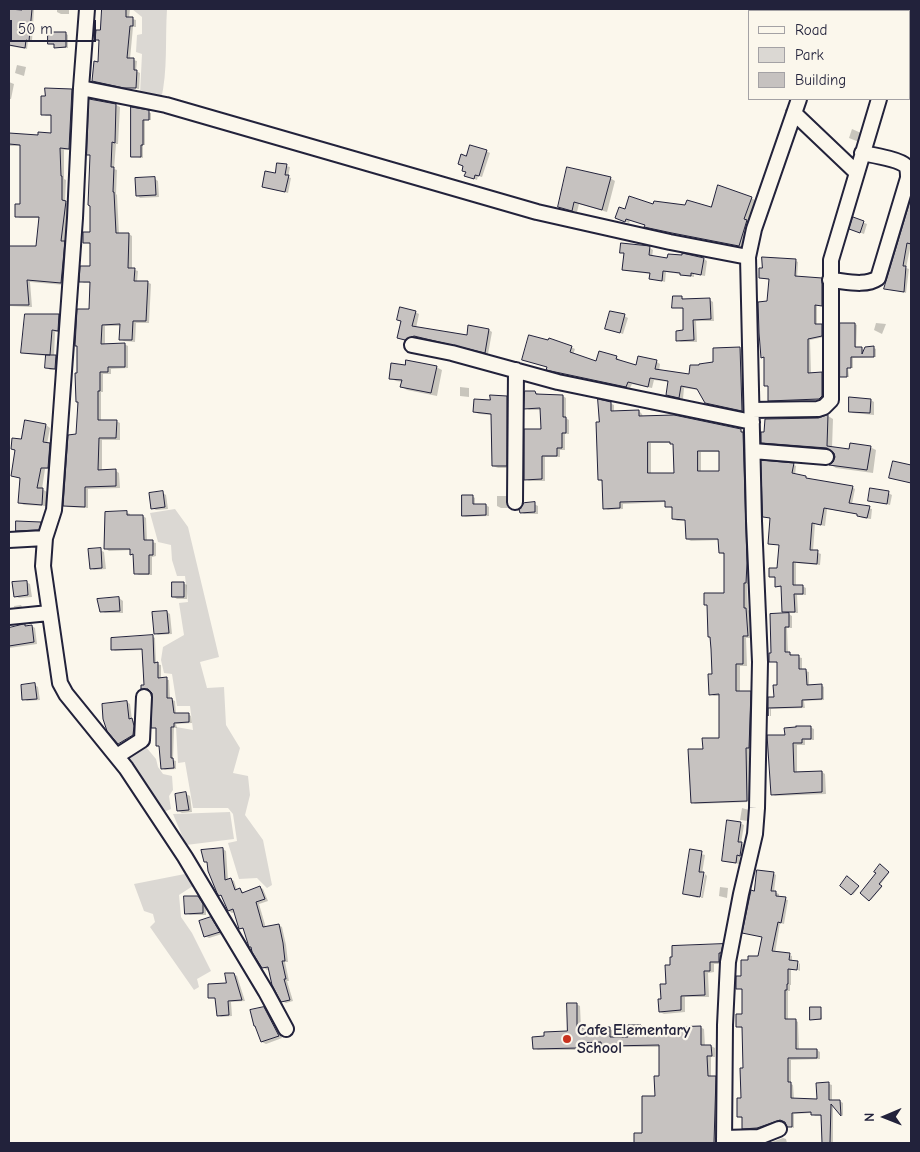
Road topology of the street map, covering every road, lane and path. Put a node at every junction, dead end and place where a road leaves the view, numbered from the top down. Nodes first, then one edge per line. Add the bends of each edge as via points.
1 (87, 9) edge
2 (81, 88) junction
3 (799, 100) edge
4 (880, 100) edge
5 (794, 113) junction
6 (862, 153) junction
7 (856, 172) junction
8 (748, 257) junction
9 (830, 280) junction
10 (412, 345) dead end
11 (516, 370) junction
12 (752, 416) junction
13 (753, 452) junction
14 (826, 457) dead end
15 (515, 502) dead end
16 (45, 538) junction
17 (9, 540) edge
18 (49, 612) junction
19 (9, 617) edge
20 (144, 697) dead end
21 (117, 756) junction
22 (286, 1029) dead end
23 (779, 1129) dead end
24 (724, 1141) edge

1 - 2 street
2 - 8 street via 166,105 538,212
2 - 16 street via 54,510
3 - 5 street
4 - 6 street
5 - 7 street
5 - 8 street via 754,228
6 - 7 street
6 - 9 street via 898,162 905,166 908,178 878,278 866,283
7 - 9 street via 831,260
8 - 12 street
9 - 12 street via 832,360 828,405 818,409
10 - 11 street
11 - 12 street via 558,382
11 - 15 street
12 - 13 street
13 - 14 street
13 - 24 street via 760,662 757,821 728,962
16 - 17 street
16 - 18 street via 43,566
18 - 19 street
18 - 21 street via 60,683
20 - 21 street via 142,740
21 - 22 street via 185,857
23 - 24 street via 759,1137

